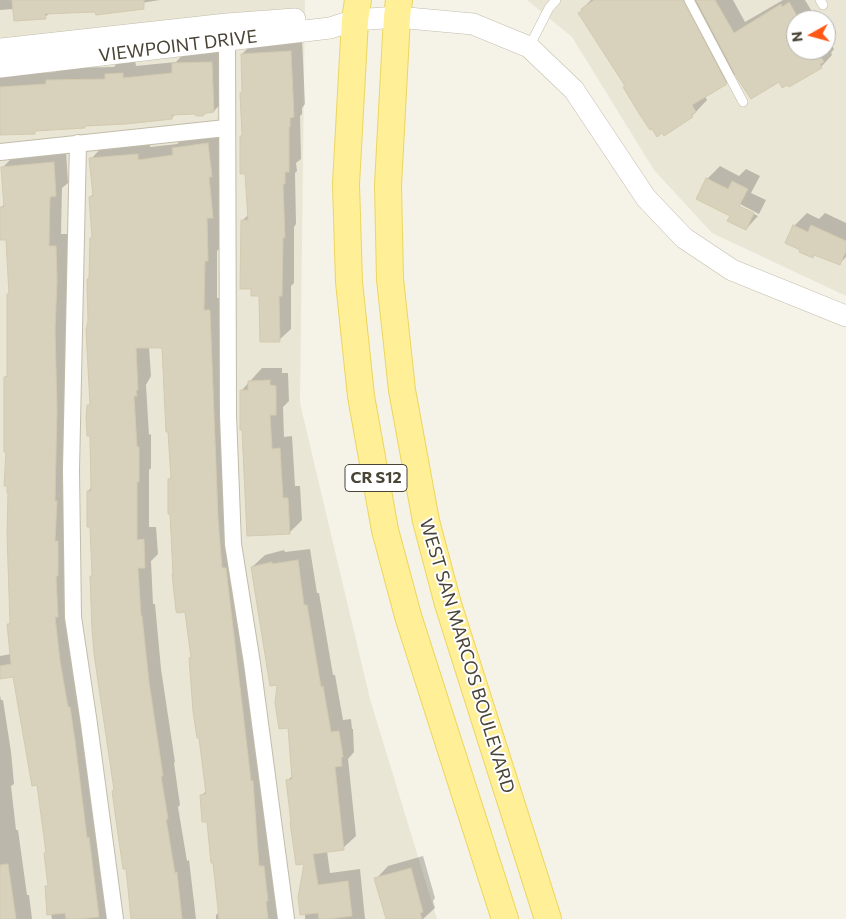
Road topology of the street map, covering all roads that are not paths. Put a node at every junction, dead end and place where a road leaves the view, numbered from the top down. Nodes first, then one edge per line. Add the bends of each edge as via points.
1 (556, 0) edge
2 (689, 0) edge
3 (398, 9) edge
4 (356, 10) edge
5 (227, 33) junction
6 (529, 47) junction
7 (0, 50) edge
8 (0, 67) edge
9 (743, 102) dead end
10 (226, 128) junction
11 (78, 144) junction
12 (0, 152) edge
13 (846, 316) edge
14 (115, 919) edge
15 (286, 919) edge
16 (505, 919) edge
17 (548, 919) edge

1 - 6 lane
2 - 9 lane
3 - 4 street, VIEWPOINT DRIVE
3 - 6 street, VIEWPOINT DRIVE via 473,24
3 - 17 main road, WEST SAN MARCOS BOULEVARD / CR S12 via 388,184 390,279 402,390 426,521 448,604
4 - 5 street, VIEWPOINT DRIVE
4 - 16 main road, CR S12 via 346,184 349,282 361,396 385,530 406,607
5 - 7 street, VIEWPOINT DRIVE
5 - 8 street, VIEWPOINT DRIVE
5 - 10 street
6 - 13 street, VIEWPOINT DRIVE via 574,90 646,198 684,238 732,270
10 - 11 street
10 - 15 street via 228,415 233,544
11 - 12 street
11 - 14 street via 71,470 73,617

